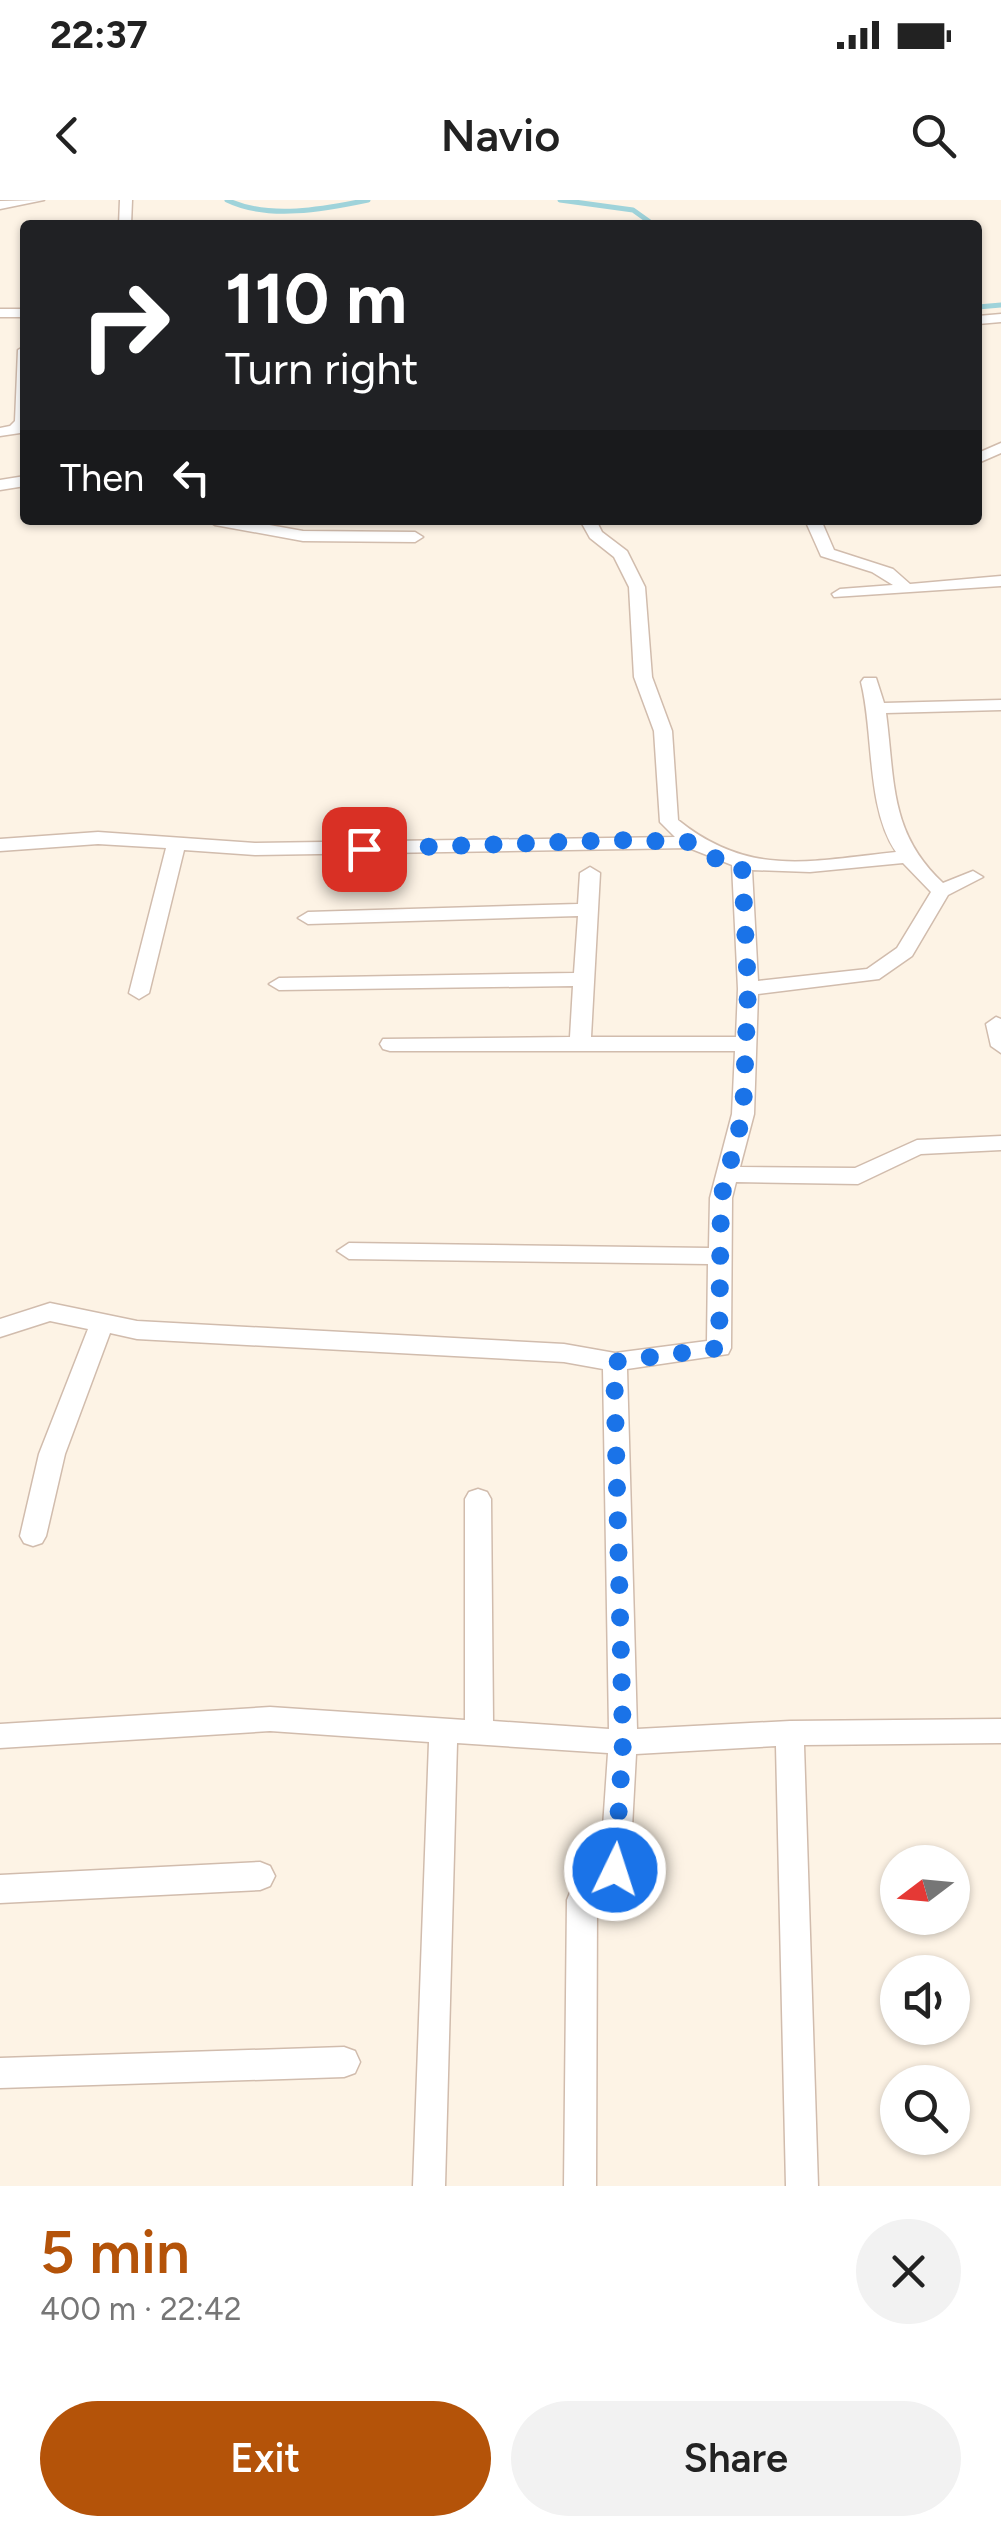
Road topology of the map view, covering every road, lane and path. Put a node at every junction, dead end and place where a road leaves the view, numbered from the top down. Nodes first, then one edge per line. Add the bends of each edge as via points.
1 (38, 200) edge
2 (0, 205) edge
3 (242, 525) edge
4 (591, 525) edge
5 (815, 525) edge
6 (415, 537) dead end
7 (1001, 580) edge
8 (904, 586) junction
9 (840, 594) dead end
10 (870, 682) dead end
11 (1001, 705) edge
12 (878, 708) junction
13 (689, 842) junction
14 (176, 845) junction
15 (0, 846) edge
16 (904, 857) junction
17 (742, 865) junction
18 (590, 874) dead end
19 (973, 877) dead end
20 (941, 891) junction
21 (588, 910) junction
22 (308, 918) dead end
23 (584, 978) junction
24 (279, 984) dead end
25 (748, 989) junction
26 (139, 993) dead end
27 (390, 1044) dead end
28 (580, 1044) junction
29 (746, 1044) junction
30 (1001, 1142) edge
31 (728, 1174) junction
32 (349, 1251) dead end
33 (720, 1256) junction
34 (102, 1322) junction
35 (0, 1328) edge
36 (614, 1362) junction
37 (478, 1499) dead end
38 (33, 1536) dead end
39 (443, 1731) junction
40 (1001, 1731) edge
41 (479, 1733) junction
42 (790, 1733) junction
43 (0, 1736) edge
44 (623, 1742) junction
45 (260, 1876) dead end
46 (0, 1889) edge
47 (344, 2062) dead end
48 (0, 2074) edge
49 (429, 2186) edge
50 (580, 2186) edge
51 (802, 2186) edge

1 - 2 street
3 - 6 street via 303,536
4 - 13 street via 621,554 638,587 643,676 663,731 669,822
5 - 8 street via 827,552 884,568
7 - 8 street
8 - 9 street
10 - 12 street
11 - 12 street
12 - 16 street via 888,817
13 - 14 street via 382,849
13 - 17 street
14 - 15 street via 98,838
14 - 26 street
16 - 17 street
16 - 20 street
17 - 25 street
18 - 21 street
19 - 20 street
20 - 25 street via 905,952 872,975
21 - 22 street
21 - 23 street
23 - 24 street
23 - 28 street
25 - 29 street
27 - 28 street
28 - 29 street
29 - 31 street via 743,1114
30 - 31 street via 917,1147 858,1176
31 - 33 street
32 - 33 street
33 - 36 street via 719,1348
34 - 35 street via 50,1312
34 - 36 street via 137,1330 564,1352
34 - 38 street via 52,1454
36 - 44 street
37 - 41 street
39 - 41 street
39 - 43 street via 270,1719
39 - 49 street
40 - 42 street
41 - 44 street
42 - 44 street
42 - 51 street
44 - 50 street via 597,1901
45 - 46 street
47 - 48 street

